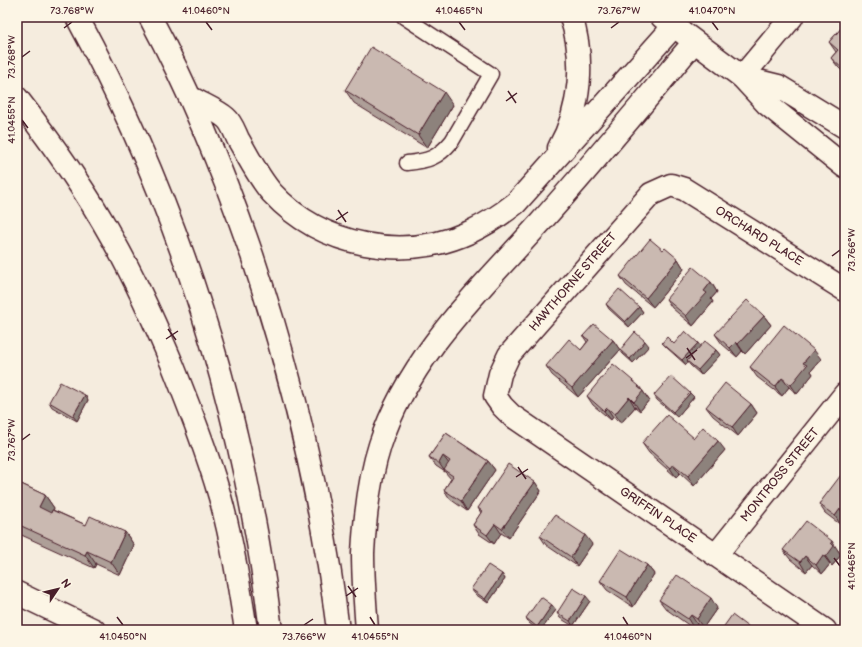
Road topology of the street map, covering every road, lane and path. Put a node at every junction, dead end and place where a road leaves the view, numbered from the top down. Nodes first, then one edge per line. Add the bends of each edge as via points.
1 (77, 17) edge
2 (150, 17) edge
3 (404, 17) edge
4 (571, 17) edge
5 (792, 17) edge
6 (668, 21) edge
7 (694, 42) junction
8 (742, 77) junction
9 (190, 97) junction
10 (17, 98) edge
11 (845, 127) edge
12 (407, 164) dead end
13 (845, 168) edge
14 (535, 183) junction
15 (671, 185) joint
16 (845, 290) edge
17 (845, 394) edge
18 (495, 396) joint
19 (716, 555) junction
20 (21, 601) edge
21 (94, 630) edge
22 (246, 630) edge
23 (272, 630) edge
24 (338, 630) edge
25 (366, 630) edge
26 (825, 630) edge

1 - 23 main road via 150,167 182,250 208,329 226,390 245,471
2 - 9 main road
3 - 12 lane via 491,74 444,151 425,161
4 - 14 main road via 580,60 579,84 565,137 552,162
5 - 8 main road
6 - 7 main road
6 - 14 main road
7 - 8 main road
7 - 25 main road via 540,224 455,316 421,361 403,392 380,445 366,512 363,554
8 - 11 main road via 778,86
8 - 13 main road via 767,104
9 - 14 main road via 228,119 258,176 292,212 340,238 366,245 393,248 421,246 470,232 499,216
9 - 24 main road via 227,186 284,358 317,493
10 - 22 main road via 44,134 112,238 162,342 192,415 220,497 237,573
15 - 16 main road, ORCHARD PLACE via 684,188
15 - 18 main road, HAWTHORNE STREET via 651,194 508,355
17 - 19 main road, MONTROSS STREET
18 - 19 main road, GRIFFIN PLACE via 511,415
19 - 26 main road, GRIFFIN PLACE
20 - 21 main road

